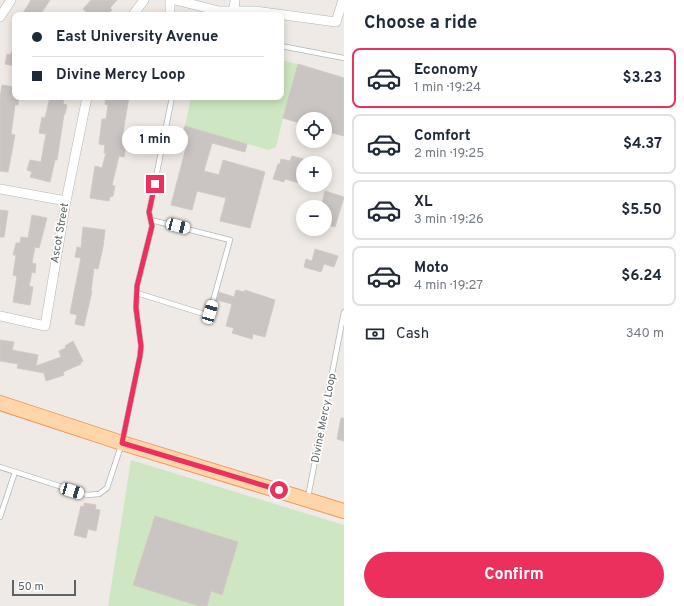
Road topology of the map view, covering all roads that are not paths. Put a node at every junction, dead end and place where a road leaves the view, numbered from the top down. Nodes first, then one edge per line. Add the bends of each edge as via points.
1 (11, 0) edge
2 (144, 0) edge
3 (170, 0) edge
4 (175, 0) edge
5 (235, 0) edge
6 (343, 0) edge
7 (234, 11) junction
8 (135, 12) edge
9 (170, 12) edge
10 (263, 12) edge
11 (284, 15) edge
12 (0, 18) edge
13 (284, 47) edge
14 (344, 58) edge
15 (86, 100) edge
16 (171, 100) edge
17 (0, 189) edge
18 (66, 201) junction
19 (151, 220) junction
20 (137, 293) junction
21 (344, 312) edge
22 (0, 316) edge
23 (0, 402) edge
24 (122, 443) junction
25 (0, 467) edge
26 (15, 472) junction
27 (308, 499) junction
28 (344, 511) edge
29 (0, 517) edge

1 - 12 street
2 - 8 street
3 - 9 street
4 - 7 street via 219,11
5 - 7 street
6 - 11 street via 336,22
7 - 10 street
13 - 14 lane
15 - 18 street, Ascot Street
16 - 19 lane via 149,212
17 - 18 street
18 - 22 street, Ascot Street via 45,326
19 - 20 lane via 152,226
19 - 20 lane via 230,240 210,312 207,314
20 - 24 lane via 136,308 141,351
21 - 27 lane, Divine Mercy Loop
23 - 24 main road
24 - 26 lane via 107,488 99,494 87,495
24 - 27 main road
25 - 26 lane
26 - 29 lane
27 - 28 main road

